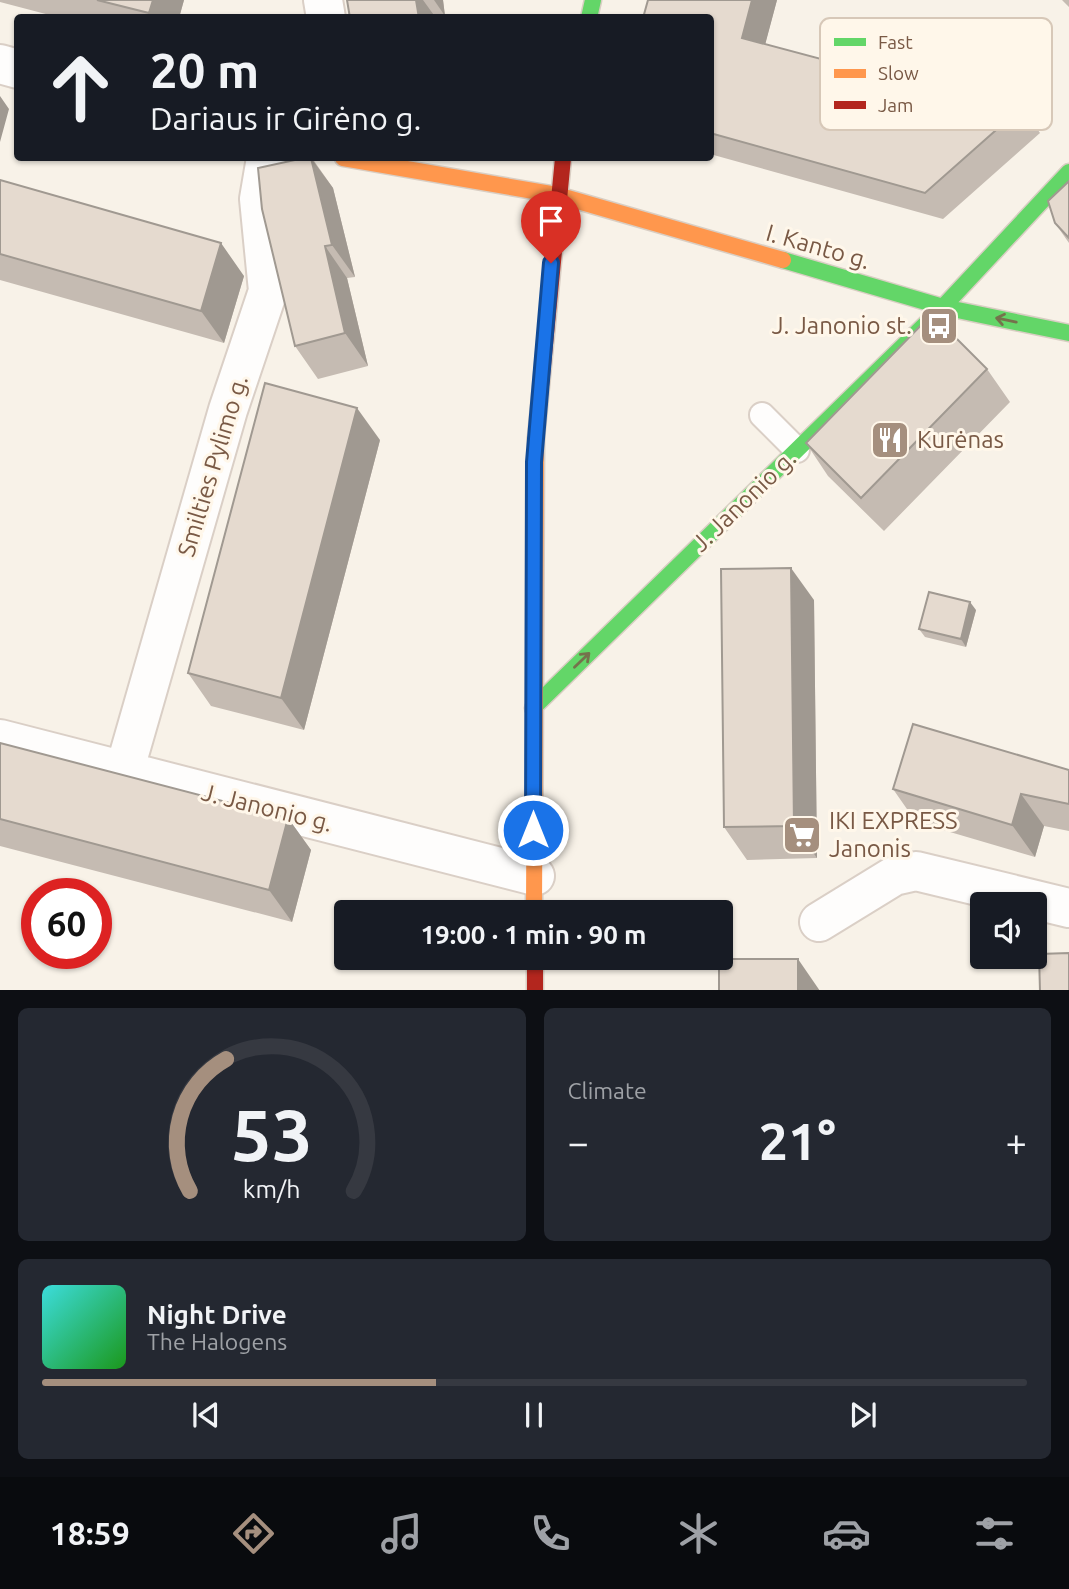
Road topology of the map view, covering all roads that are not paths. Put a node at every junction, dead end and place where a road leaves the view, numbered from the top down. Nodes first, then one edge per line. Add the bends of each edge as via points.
1 (265, 161) edge
2 (365, 161) edge
3 (563, 161) edge
4 (1069, 172) edge
5 (557, 195) junction
6 (943, 307) junction
7 (1069, 333) edge
8 (762, 415) dead end
9 (797, 450) junction
10 (533, 708) junction
11 (0, 739) edge
12 (124, 772) junction
13 (535, 894) edge
14 (1069, 908) edge
15 (819, 922) dead end
16 (535, 970) edge
17 (535, 990) edge

1 - 12 street, Smilties Pylimo g. via 259,199 268,291 228,410
2 - 5 street, I. Kanto g.
3 - 5 street
4 - 6 street, J. Janonio g.
5 - 6 street, I. Kanto g.
5 - 10 street via 534,462
7 -> 6 street, I. Kanto g.
6 - 9 street, J. Janonio g.
8 - 9 lane
10 -> 9 street, J. Janonio g.
10 - 13 street, J. Janonio g.
11 - 12 street, J. Janonio g.
12 - 13 street, J. Janonio g.
14 - 15 street via 916,871 894,876
16 - 17 street

